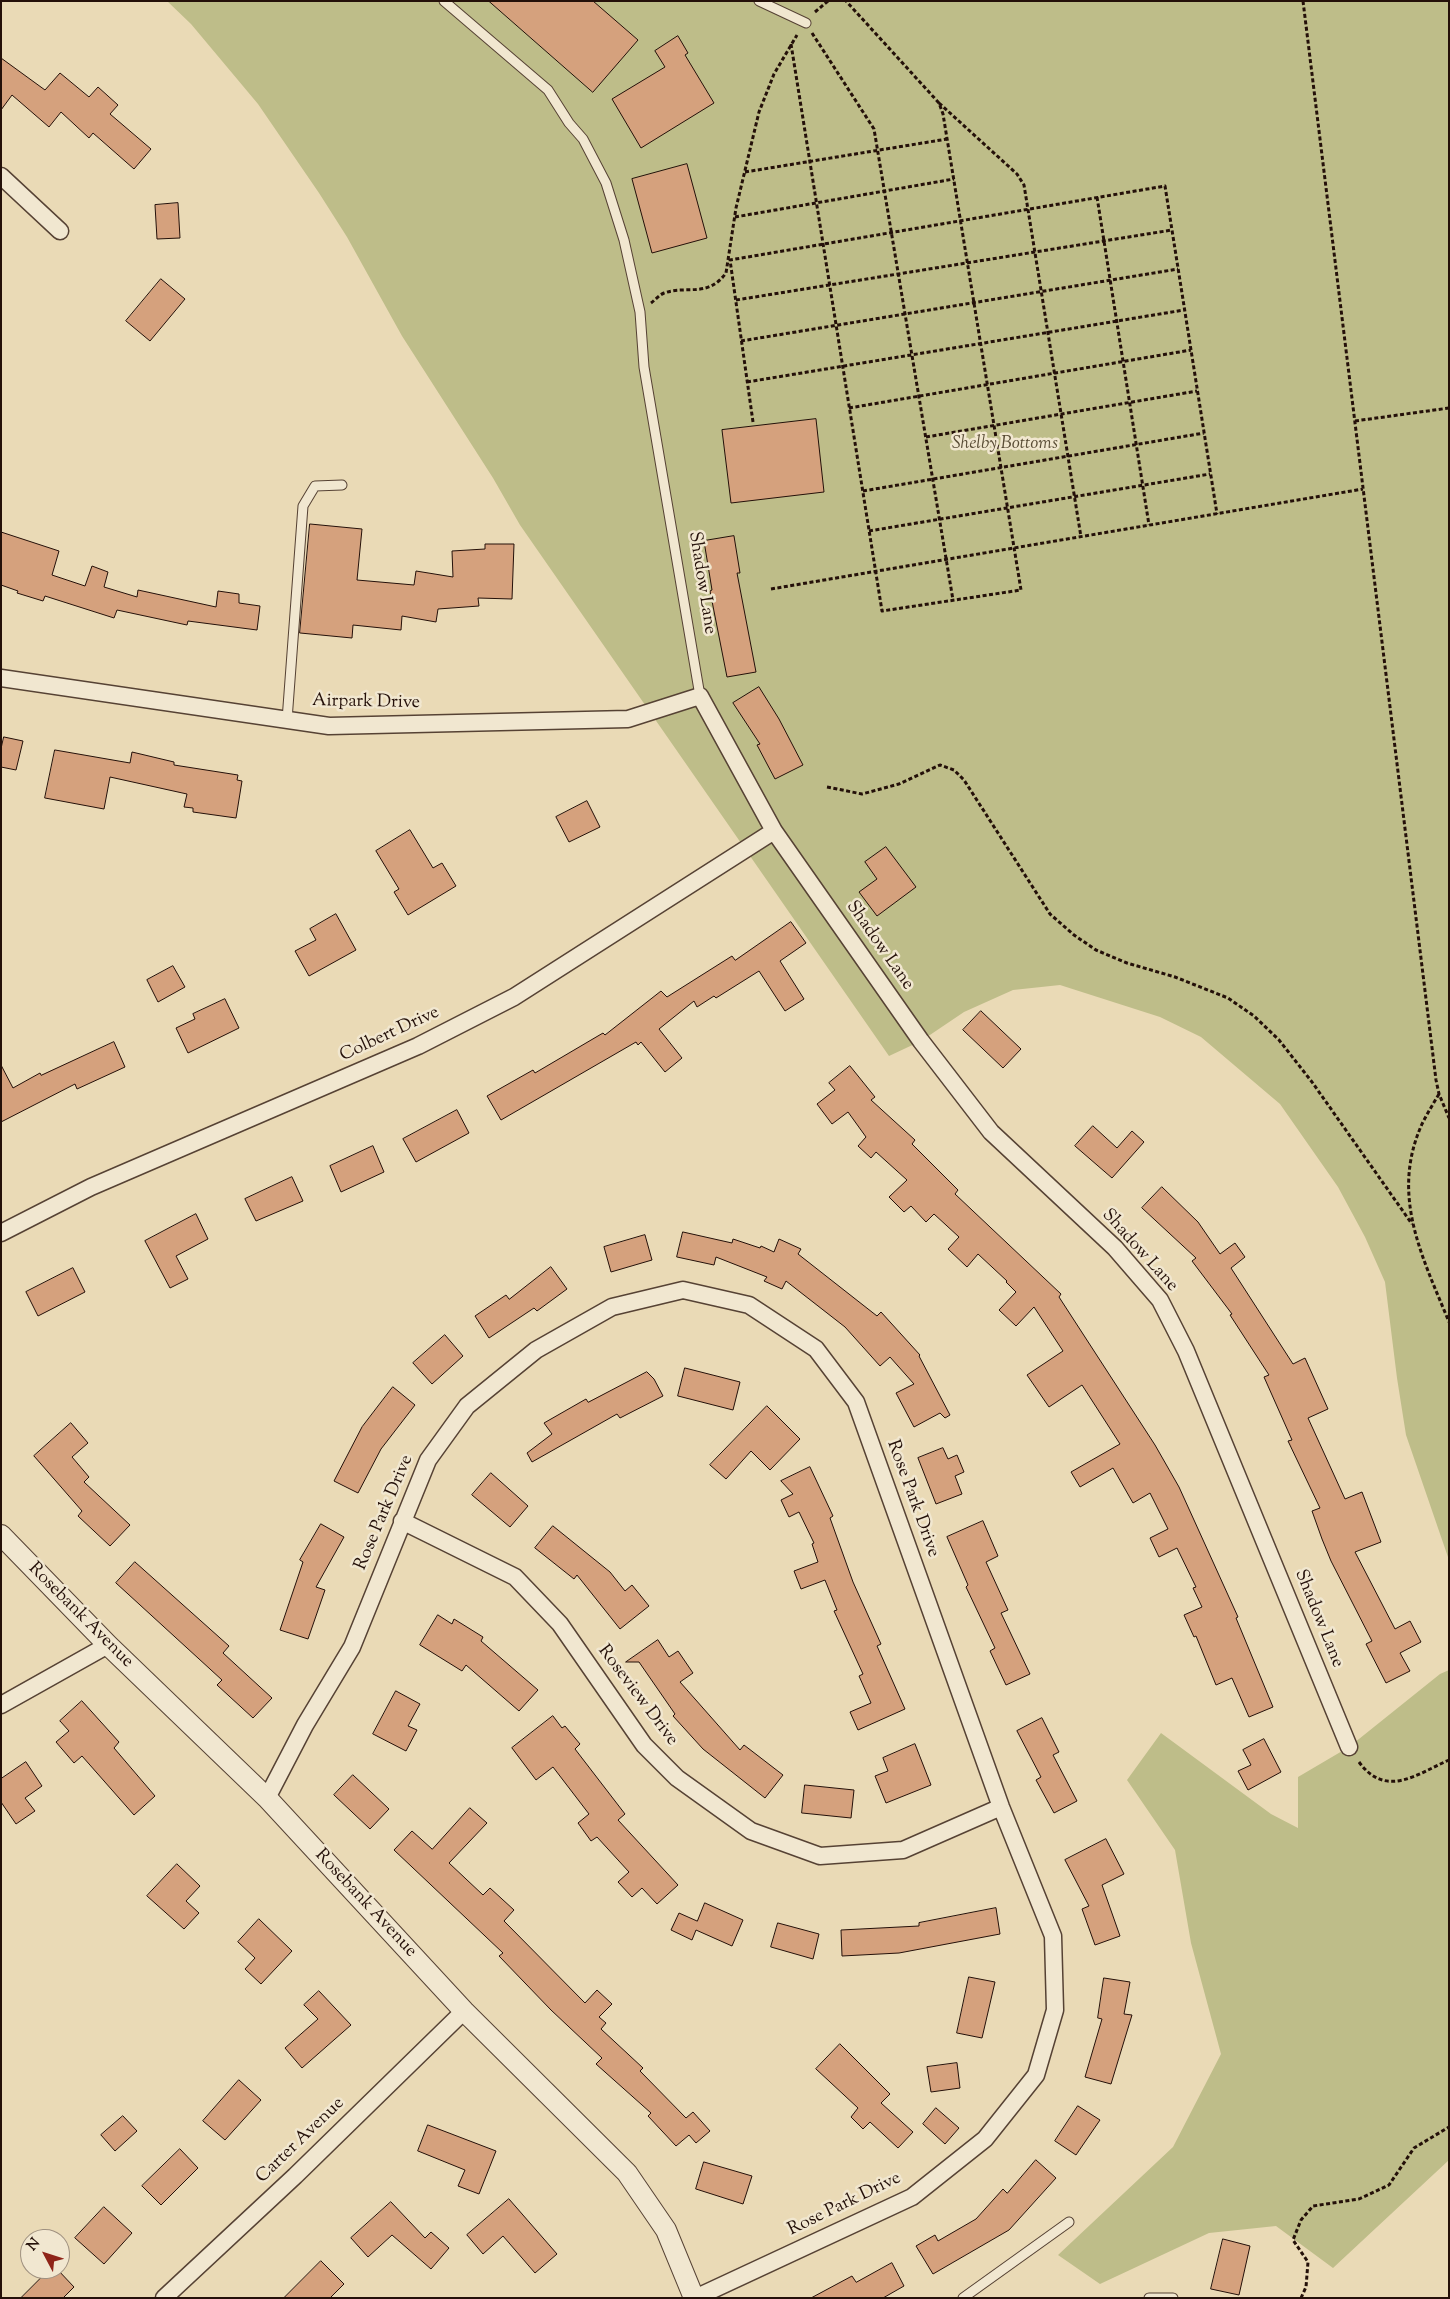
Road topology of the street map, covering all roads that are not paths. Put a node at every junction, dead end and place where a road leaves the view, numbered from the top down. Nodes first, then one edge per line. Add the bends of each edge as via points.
1 (444, 1) edge
2 (759, 1) edge
3 (806, 23) road end
4 (1, 176) edge
5 (60, 231) dead end
6 (342, 485) dead end
7 (1, 678) edge
8 (700, 696) junction
9 (287, 720) junction
10 (774, 831) junction
11 (1, 1233) edge
12 (402, 1521) junction
13 (1, 1535) edge
14 (108, 1645) junction
15 (1, 1705) edge
16 (1348, 1747) road end
17 (267, 1798) junction
18 (1001, 1808) junction
19 (464, 2011) junction
20 (1069, 2222) dead end
21 (164, 2298) edge
22 (694, 2298) edge
23 (963, 2298) edge
24 (1149, 2298) edge
25 (1173, 2298) edge

1 - 8 lane, Shadow Lane via 548,90 583,139 606,183 624,240 640,312 644,368
2 - 3 lane
4 - 5 street
6 - 9 lane via 315,486 303,506
7 - 9 street, Airpark Drive
8 - 9 street, Airpark Drive via 628,719 329,726
8 - 10 street, Shadow Lane
10 - 11 street, Colbert Drive via 514,997 434,1038 91,1187
10 - 16 street, Shadow Lane via 920,1042 991,1132 1115,1248 1160,1300 1186,1351
12 - 17 street, Rose Park Drive via 352,1647 305,1725
12 - 18 street, Roseview Drive via 515,1577 560,1624 644,1745 677,1778 751,1831 820,1856 903,1850
12 - 18 street, Rose Park Drive via 428,1460 467,1406 536,1350 612,1307 682,1290 748,1305 816,1349 856,1402
13 - 14 street, Rosebank Avenue
14 - 15 street
14 - 17 street, Rosebank Avenue
17 - 19 street, Rosebank Avenue
18 - 22 street, Rose Park Drive via 1053,1936 1055,2010 1036,2075 985,2139 912,2197
19 - 21 street, Carter Avenue
19 - 22 street, Rosebank Avenue via 627,2173 666,2230
20 - 23 lane
24 - 25 lane

